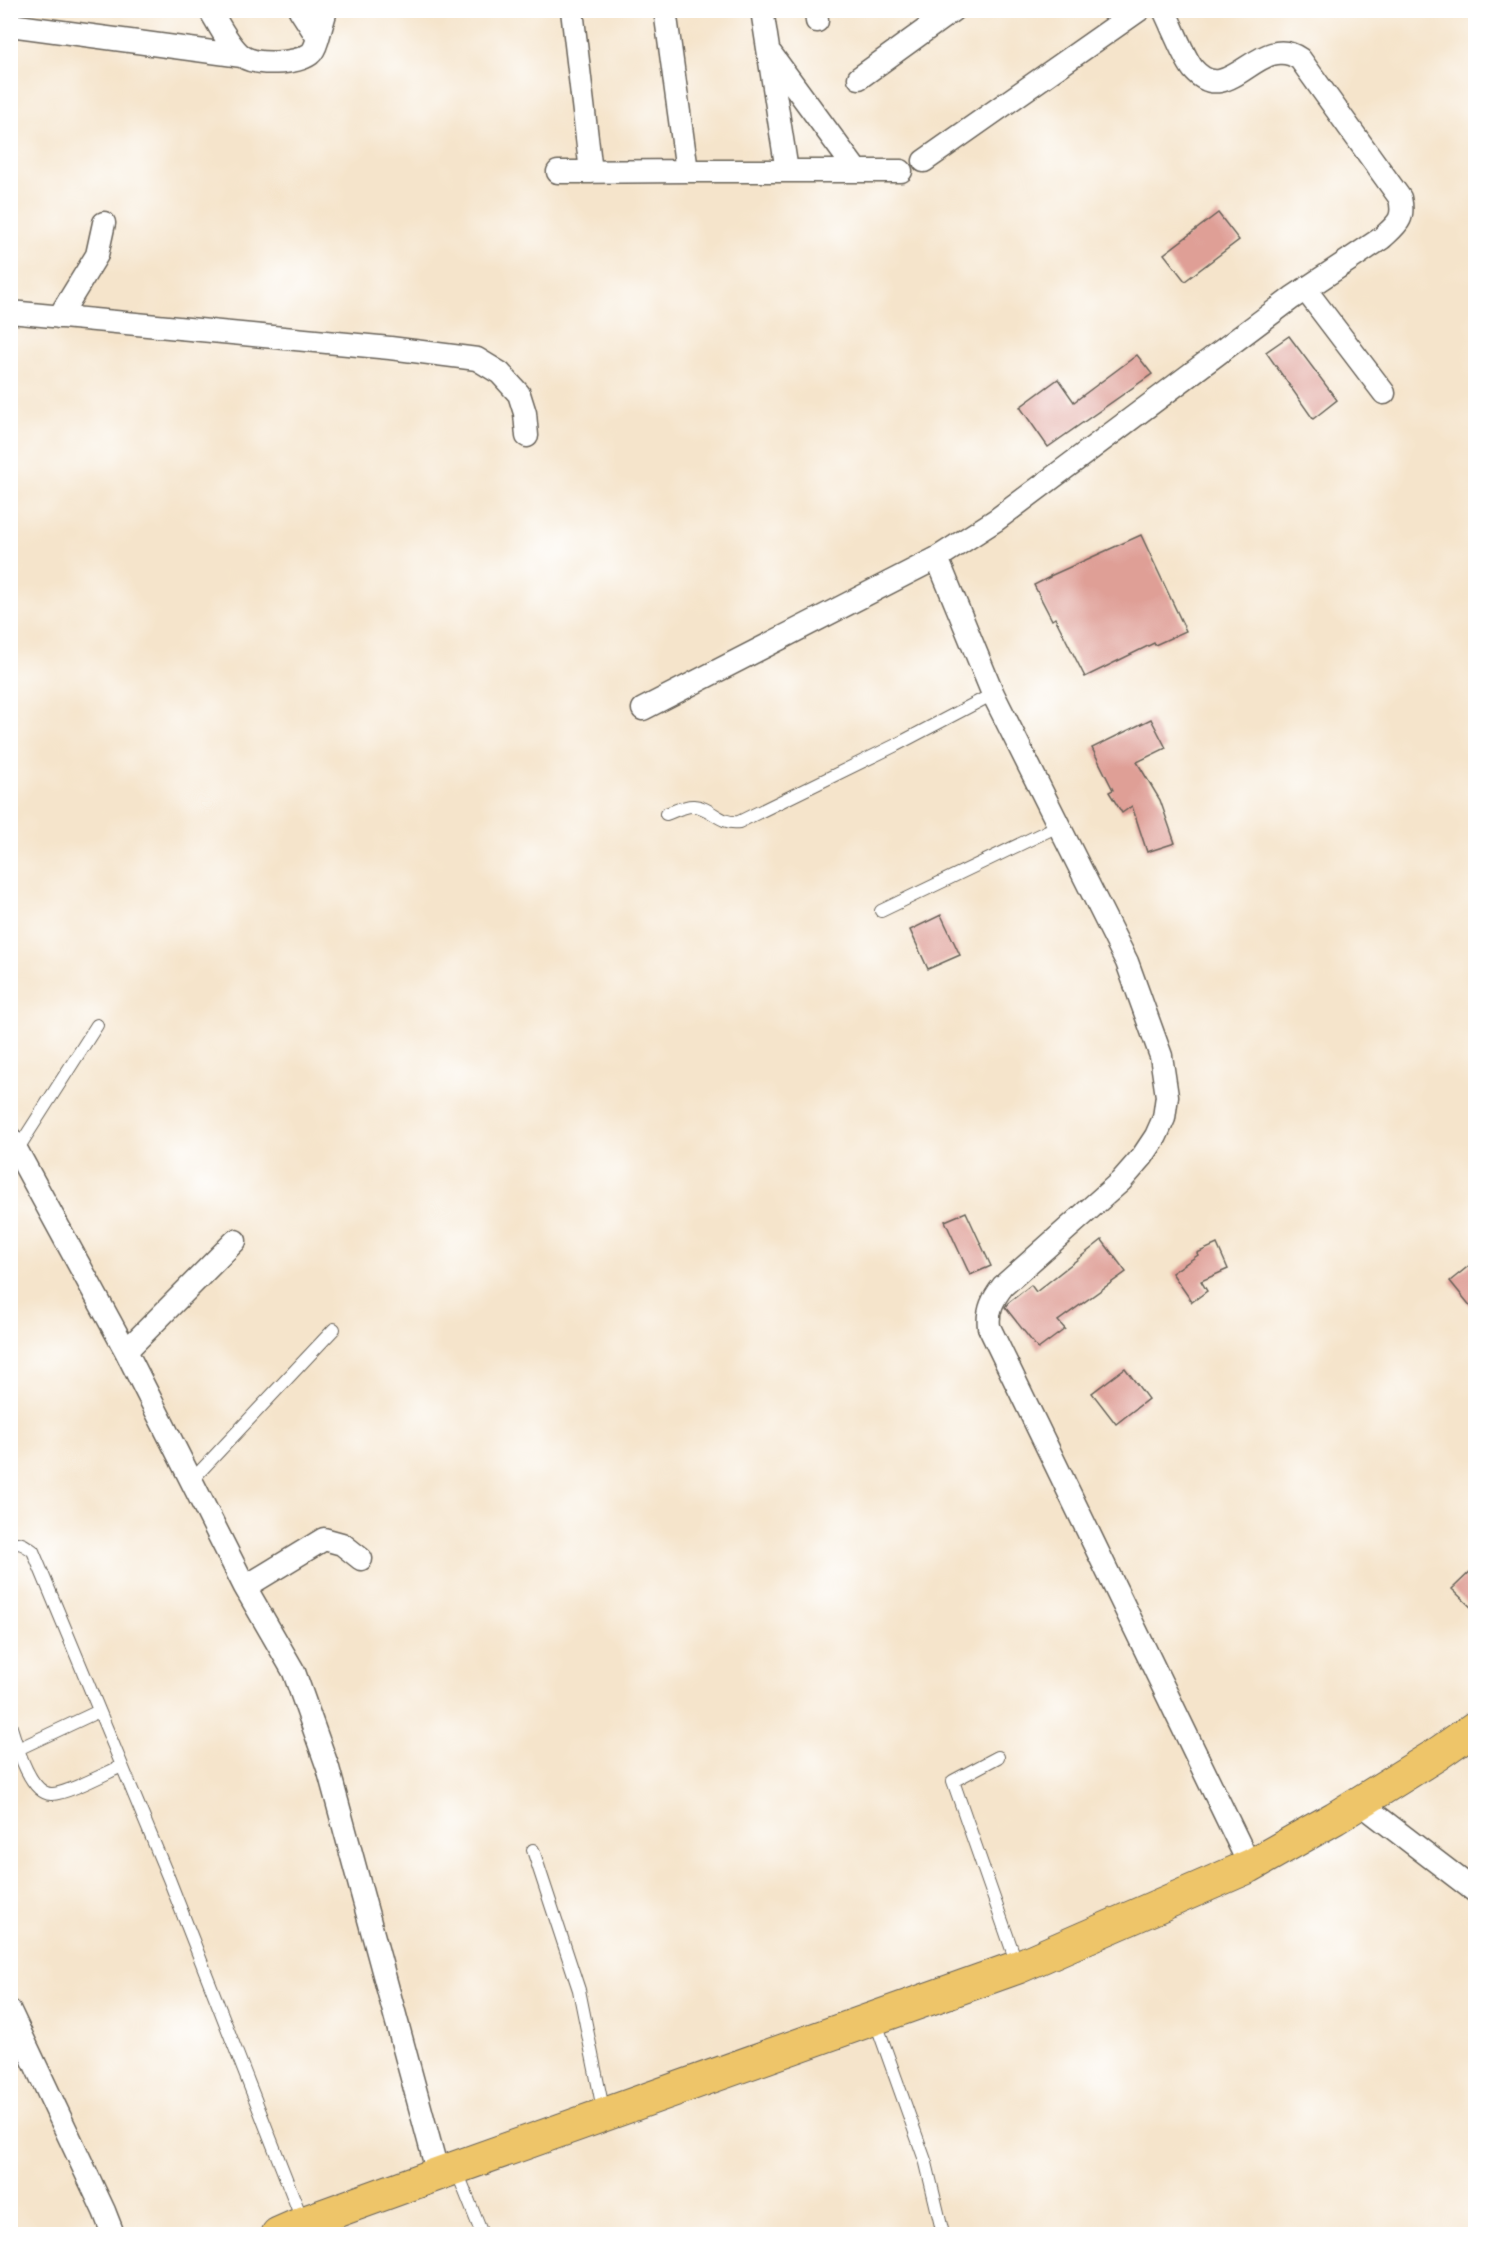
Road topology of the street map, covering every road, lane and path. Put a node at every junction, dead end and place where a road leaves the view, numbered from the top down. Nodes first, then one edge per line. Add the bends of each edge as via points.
1 (210, 10) edge
2 (300, 10) edge
3 (326, 10) edge
4 (572, 10) edge
5 (666, 10) edge
6 (762, 10) edge
7 (953, 10) edge
8 (1164, 10) edge
9 (1133, 12) edge
10 (10, 25) edge
11 (318, 38) junction
12 (769, 51) junction
13 (242, 56) junction
14 (860, 78) dead end
15 (924, 161) dead end
16 (687, 171) junction
17 (787, 171) junction
18 (855, 171) junction
19 (901, 171) dead end
20 (558, 172) dead end
21 (591, 172) junction
22 (104, 223) dead end
23 (1305, 289) junction
24 (10, 312) edge
25 (58, 318) junction
26 (1384, 393) dead end
27 (527, 436) dead end
28 (937, 558) junction
29 (993, 694) junction
30 (643, 709) dead end
31 (666, 814) dead end
32 (1060, 825) junction
33 (881, 910) dead end
34 (97, 1025) dead end
35 (14, 1144) edge
36 (235, 1241) dead end
37 (334, 1329) dead end
38 (126, 1351) junction
39 (192, 1480) junction
40 (10, 1544) edge
41 (361, 1559) dead end
42 (245, 1587) junction
43 (99, 1711) junction
44 (10, 1724) edge
45 (1476, 1727) edge
46 (18, 1749) junction
47 (998, 1757) dead end
48 (122, 1766) junction
49 (1360, 1803) junction
50 (533, 1850) dead end
51 (1250, 1866) junction
52 (1476, 1892) edge
53 (1018, 1967) junction
54 (10, 2011) edge
55 (875, 2019) junction
56 (604, 2115) junction
57 (447, 2171) junction
58 (290, 2229) edge
59 (112, 2235) edge
60 (482, 2235) edge
61 (943, 2235) edge

1 - 13 street
2 - 11 street
3 - 11 street
4 - 21 street
5 - 16 street
6 - 12 street
7 - 14 street
8 - 23 street via 1192,68 1213,82 1273,53 1290,52 1300,59 1400,198 1403,210 1395,226
9 - 15 street
10 - 13 street
11 - 13 street via 311,53 290,61 266,63
12 - 17 street
12 - 18 street
16 - 17 street
16 - 21 street
17 - 18 street
18 - 19 street
20 - 21 street
22 - 25 street via 97,255
23 - 26 street
23 - 28 street via 996,520
24 - 25 street
25 - 27 street via 477,358 500,373 519,394
28 - 29 street
28 - 30 street
29 - 31 lane via 739,822 722,820 697,806
29 - 32 street
32 - 33 lane
32 - 51 street via 1127,962 1161,1056 1167,1096 1164,1118 1142,1157 1121,1181 1003,1286 987,1315 989,1327
34 - 35 lane
35 - 38 street
36 - 38 street
37 - 39 lane
38 - 39 street
39 - 42 street
40 - 43 lane via 18,1542 33,1551
41 - 42 street via 342,1544 324,1539
42 - 57 street via 294,1672 328,1768
43 - 46 lane
43 - 48 lane
44 - 46 lane
45 - 49 highway
46 - 48 lane via 36,1787 50,1794
47 - 53 lane via 953,1781
48 - 58 lane via 169,1879
49 - 51 highway
49 - 52 street
50 - 56 lane via 579,1990
51 - 53 highway
53 - 55 highway
54 - 59 street
55 - 56 highway
55 - 61 lane via 926,2163
56 - 57 highway
57 - 58 highway
57 - 60 lane

